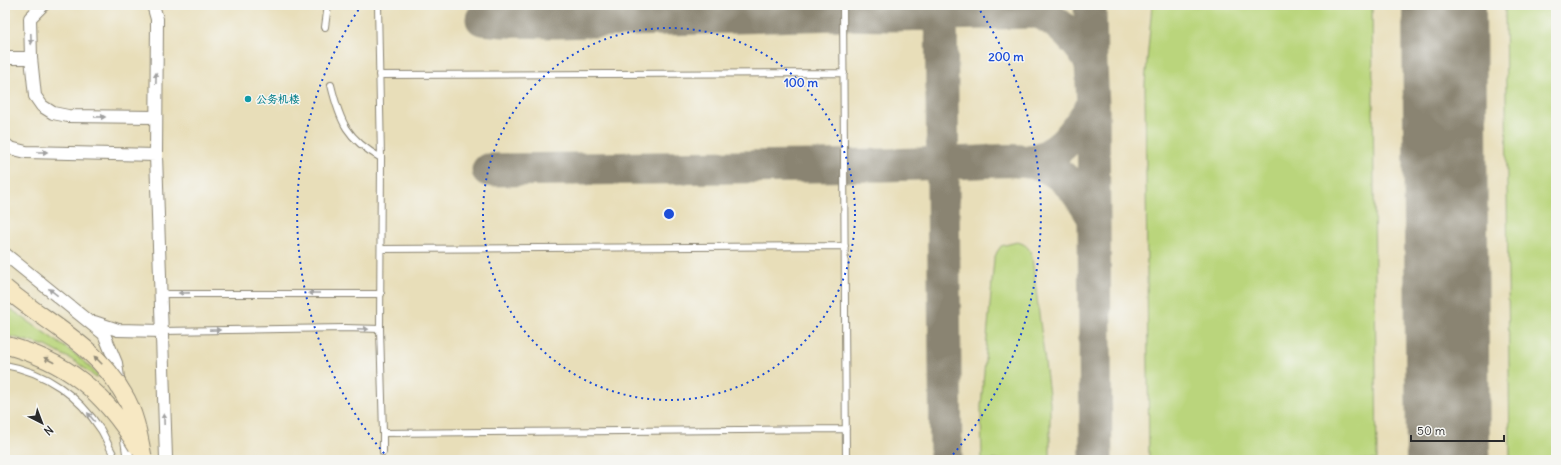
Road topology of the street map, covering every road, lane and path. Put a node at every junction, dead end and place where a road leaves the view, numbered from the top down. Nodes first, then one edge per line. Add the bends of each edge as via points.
1 (43, 5) edge
2 (153, 5) edge
3 (328, 5) edge
4 (378, 5) edge
5 (843, 5) edge
6 (325, 27) dead end
7 (5, 58) edge
8 (31, 58) junction
9 (844, 73) junction
10 (379, 75) junction
11 (331, 85) dead end
12 (156, 118) junction
13 (5, 144) edge
14 (156, 155) junction
15 (381, 158) junction
16 (845, 246) junction
17 (381, 249) junction
18 (5, 254) edge
19 (5, 288) edge
20 (161, 294) junction
21 (381, 294) junction
22 (84, 316) junction
23 (380, 329) junction
24 (162, 331) junction
25 (5, 345) edge
26 (5, 365) edge
27 (846, 429) junction
28 (383, 433) junction
29 (383, 452) dead end
30 (137, 458) edge
31 (166, 458) dead end
32 (117, 460) edge
33 (846, 460) edge

1 -> 8 street via 30,18
12 -> 2 street via 157,19
3 - 6 lane
4 - 10 lane
5 - 9 lane
7 - 8 street
8 -> 12 street via 35,96 42,106 53,113 68,116
9 - 10 lane
9 - 16 lane
10 - 15 lane
11 - 15 lane via 343,124 359,142
12 - 14 street
13 -> 14 street via 26,152
14 - 20 street
15 - 17 lane
16 - 17 lane
16 - 27 lane
17 - 21 lane
22 -> 18 street
30 -> 19 main road, bridge via 137,429 131,408 112,376 84,348
21 -> 20 lane
20 - 24 street
21 - 23 lane
22 - 24 street via 98,324 118,330
22 - 30 street via 104,334 116,363
24 -> 23 lane
23 - 28 lane
31 -> 24 street
30 -> 25 main road, bridge via 118,420 83,381 44,358
32 -> 26 lane via 103,432 79,402 42,375
27 - 28 lane
27 - 33 lane
28 - 29 lane

